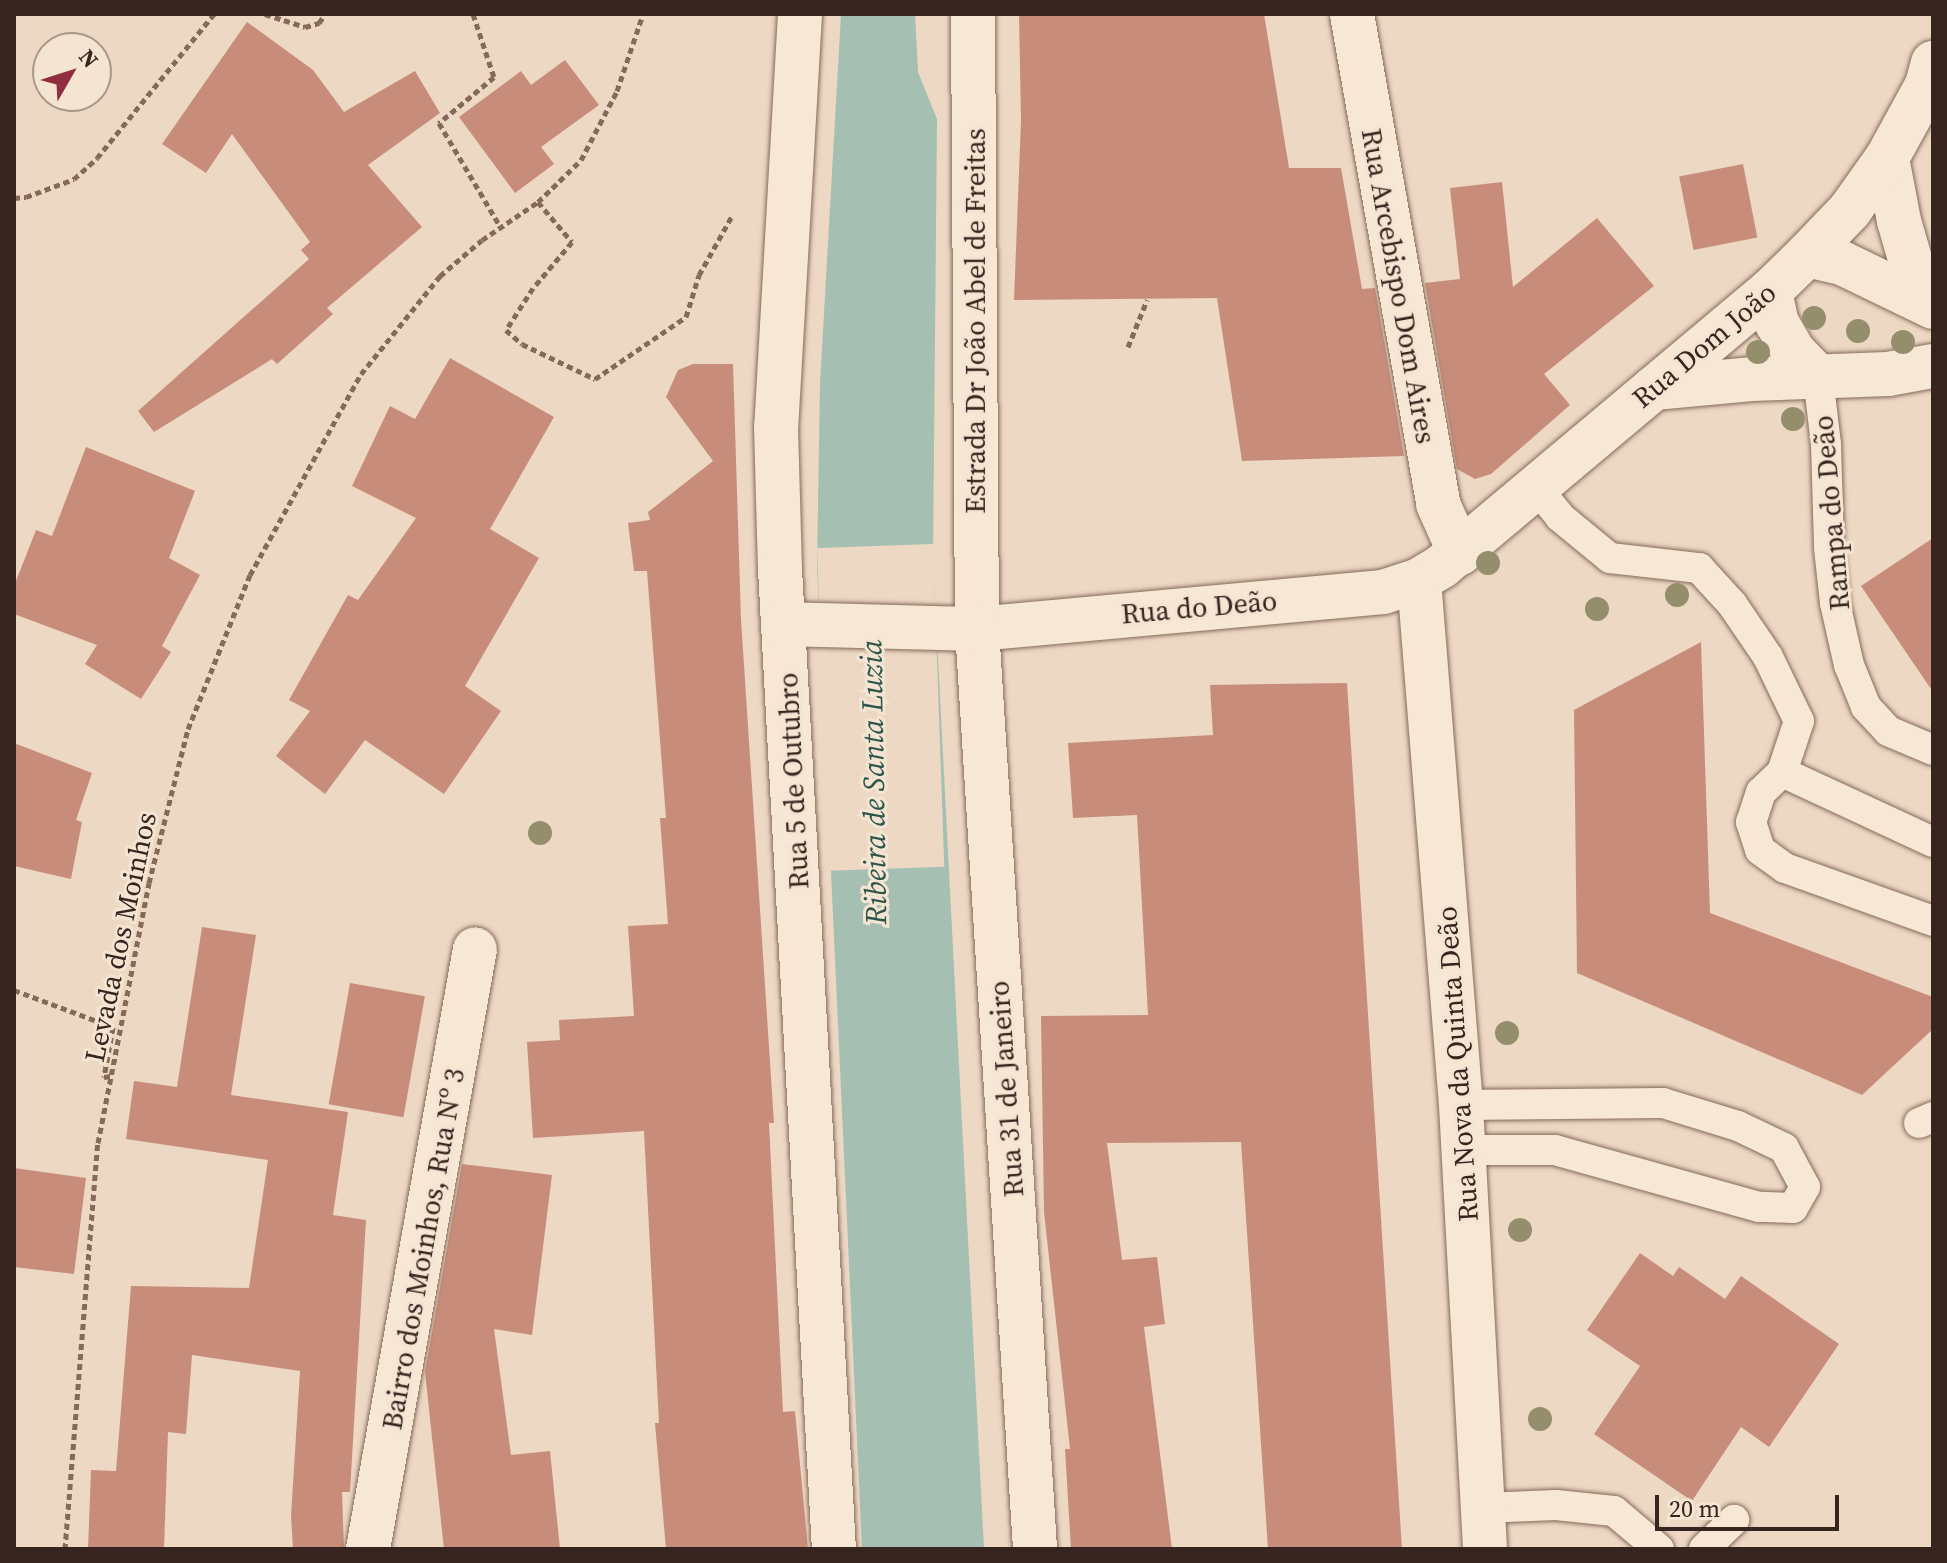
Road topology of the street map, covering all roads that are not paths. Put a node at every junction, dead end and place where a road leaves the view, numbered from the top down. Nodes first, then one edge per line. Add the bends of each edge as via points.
1 (800, 14) edge
2 (973, 14) edge
3 (1352, 14) edge
4 (1933, 63) edge
5 (1887, 158) junction
6 (1807, 255) junction
7 (1770, 291) junction
8 (1933, 306) edge
9 (1933, 366) edge
10 (1818, 377) junction
11 (1654, 388) junction
12 (1536, 487) junction
13 (1460, 553) junction
14 (1419, 580) junction
15 (784, 624) junction
16 (977, 629) junction
17 (1933, 750) edge
18 (1782, 772) junction
19 (1933, 842) edge
20 (1933, 921) edge
21 (475, 949) dead end
22 (1461, 1105) junction
23 (1464, 1150) junction
24 (1734, 1520) dead end
25 (1484, 1528) edge
26 (368, 1549) edge
27 (834, 1549) edge
28 (1035, 1549) edge
29 (1659, 1549) edge
30 (1704, 1549) edge

1 - 15 street, Rua 5 de Outubro via 776,427
2 - 16 street, Estrada Dr João Abel de Freitas
3 - 13 street, Rua Arcebispo Dom Aires via 1438,504
4 - 5 street, Rua Dom João via 1927,85
5 - 6 street, Rua Dom João via 1850,210
5 - 8 street via 1912,266
6 - 7 street, Rua Dom João
6 - 8 street via 1842,263
7 - 10 street via 1777,323 1793,351
7 - 11 street, Rua Dom João
9 - 10 street
10 - 11 street
10 - 17 lane, Rampa do Deão via 1829,548 1849,665 1866,707 1888,731
11 - 12 street, Rua Dom João
12 - 13 street, Rua Dom João
12 - 18 lane via 1560,517 1610,558 1699,568 1732,604 1768,657 1799,721
13 - 14 street, Rua Dom João
14 - 16 street, Rua do Deão via 1383,592
14 - 22 street, Rua Nova da Quinta Deão
15 - 16 street, Rua do Deão
15 - 27 street, Rua 5 de Outubro
16 - 28 street, Rua 31 de Janeiro
18 - 19 lane
18 - 20 lane via 1761,792 1751,822 1760,850 1785,868
21 - 26 street, Bairro dos Moinhos, Rua Nº 3
22 - 23 street, Rua Nova da Quinta Deão
22 - 23 lane via 1663,1103 1738,1126 1784,1148 1805,1187 1793,1208 1759,1207 1555,1150
23 - 25 street, Rua Nova da Quinta Deão
24 - 30 lane
25 - 29 lane via 1556,1505 1614,1511

